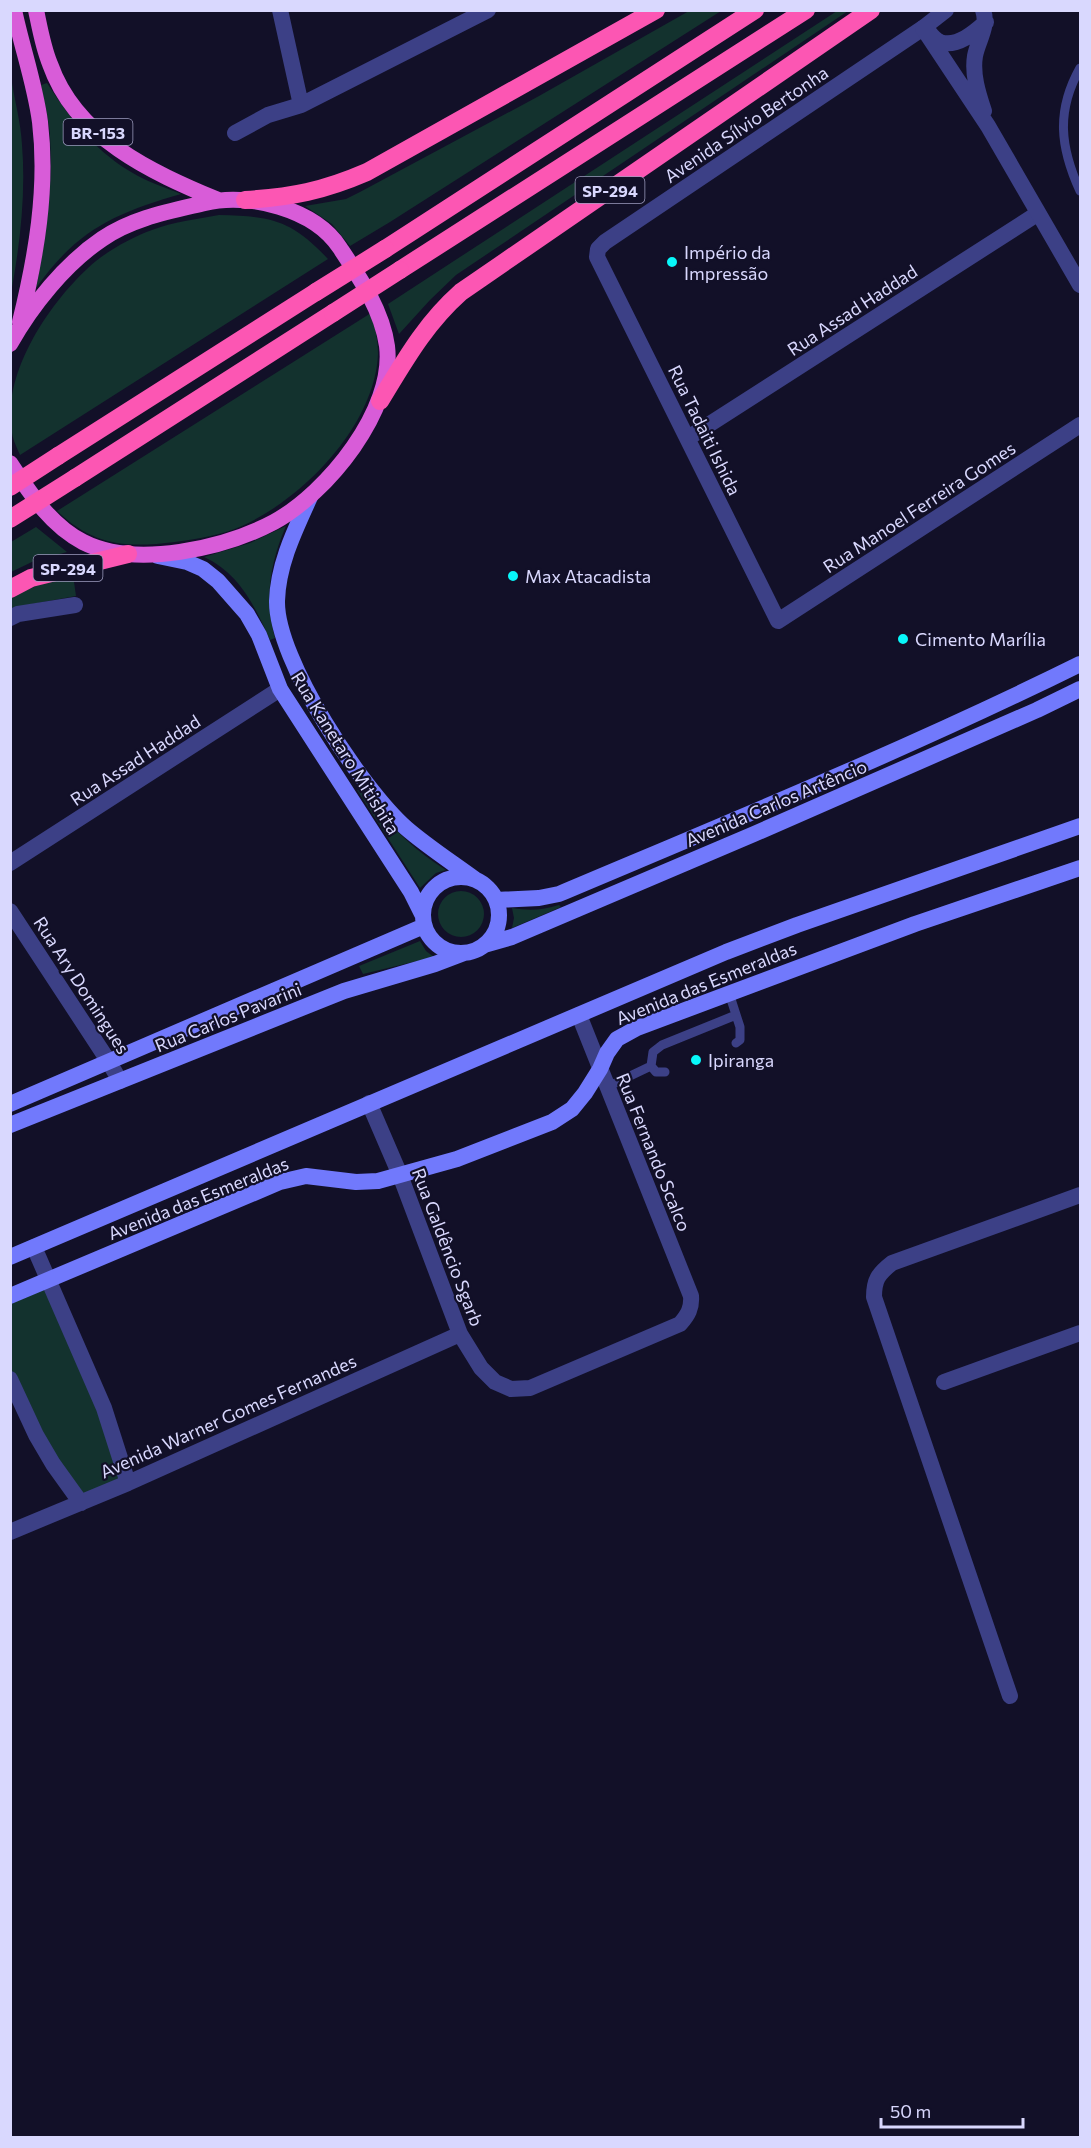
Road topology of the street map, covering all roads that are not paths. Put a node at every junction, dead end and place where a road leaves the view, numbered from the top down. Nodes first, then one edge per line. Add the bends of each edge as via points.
1 (14, 10) edge
2 (36, 10) edge
3 (280, 10) edge
4 (488, 10) edge
5 (656, 10) edge
6 (755, 10) edge
7 (806, 10) edge
8 (871, 10) edge
9 (946, 10) edge
10 (988, 15) edge
11 (923, 28) junction
12 (1080, 68) edge
13 (301, 105) junction
14 (988, 126) junction
15 (235, 133) dead end
16 (1080, 191) edge
17 (218, 200) junction
18 (245, 200) junction
19 (1037, 214) junction
20 (597, 257) joint
21 (1080, 285) edge
22 (15, 336) edge
23 (380, 401) junction
24 (1080, 425) edge
25 (688, 438) junction
26 (10, 463) edge
27 (10, 487) edge
28 (310, 497) junction
29 (10, 519) edge
30 (128, 554) junction
31 (155, 555) junction
32 (10, 589) edge
33 (75, 605) dead end
34 (10, 618) edge
35 (778, 621) joint
36 (1080, 664) edge
37 (280, 689) junction
38 (1080, 689) edge
39 (1080, 826) edge
40 (10, 863) edge
41 (1080, 868) edge
42 (476, 880) junction
43 (496, 900) junction
44 (10, 911) edge
45 (423, 920) junction
46 (484, 945) junction
47 (464, 953) junction
48 (333, 967) junction
49 (344, 992) junction
50 (729, 993) junction
51 (579, 1015) junction
52 (736, 1015) junction
53 (736, 1043) dead end
54 (109, 1062) junction
55 (651, 1066) junction
56 (600, 1069) junction
57 (665, 1072) dead end
58 (120, 1081) junction
59 (608, 1087) junction
60 (369, 1103) junction
61 (10, 1104) edge
62 (10, 1125) edge
63 (400, 1175) junction
64 (1080, 1195) edge
65 (34, 1247) junction
66 (10, 1257) edge
67 (49, 1280) junction
68 (10, 1296) edge
69 (1080, 1333) edge
70 (460, 1334) junction
71 (10, 1379) edge
72 (944, 1382) dead end
73 (511, 1389) joint
74 (128, 1483) junction
75 (81, 1503) junction
76 (10, 1532) edge
77 (1010, 1696) dead end

1 - 22 highway, BR-153 via 36,100 42,150 36,249
2 - 17 highway, BR-153 via 50,66 82,116 121,152
3 - 13 street
4 - 13 street
5 - 18 highway via 367,171 319,190
6 - 27 highway, bridge
7 - 29 highway, SP-294, bridge
8 - 23 highway, SP-294 via 461,292 420,334
9 - 11 street, Avenida Sílvio Bertonha
10 - 11 street via 961,40 949,43 939,42
10 - 14 street via 975,54 974,73
11 - 14 street
11 - 20 street, Avenida Sílvio Bertonha via 605,242
12 - 16 lane via 1066,103 1062,128 1067,159
13 - 15 street via 268,115
14 - 19 street
17 - 18 highway
17 - 22 highway, BR-153 via 149,217 103,238 65,271
18 - 23 highway via 295,213 320,227 337,244 360,279 382,326 387,364
19 - 21 street
19 - 25 street, Rua Assad Haddad
20 - 25 street, Rua Tadaiti Ishida
23 - 28 highway via 351,449
24 - 35 street, Rua Manoel Ferreira Gomes
25 - 35 street, Rua Tadaiti Ishida
26 - 30 highway via 50,518 65,530 84,543
28 - 31 highway via 275,521 235,538
28 - 42 main road, Rua Kanetaro Mitishita via 293,532 280,579 277,601 282,635 310,698 370,789 405,827
30 - 31 highway
30 - 32 highway, SP-294 via 32,578
31 - 37 main road, Rua Kanetaro Mitishita via 203,569 233,596 259,635
33 - 34 street
36 - 43 main road, Avenida Carlos Artêncio via 998,705 559,894
37 - 40 street, Rua Assad Haddad
37 - 45 main road, Rua Kanetaro Mitishita via 405,882
38 - 46 main road, Avenida Carlos Artêncio via 754,834 512,937
39 - 51 main road, Avenida das Esmeraldas via 726,952
41 - 50 main road, Avenida das Esmeraldas
42 - 43 main road
42 - 45 main road via 464,877 440,883 425,902
43 - 46 main road via 498,924
44 - 54 street, Rua Ary Domingues
45 - 47 main road via 430,938 439,947
45 - 48 main road, Rua Carlos Pavarini
46 - 47 main road
47 - 49 main road, Rua Carlos Pavarini
48 - 49 main road
48 - 54 main road, Rua Carlos Pavarini
49 - 58 main road, Rua Carlos Pavarini
50 - 52 lane
50 - 56 main road, Avenida das Esmeraldas via 617,1039
51 - 56 street, Rua Fernando Scalco
51 - 60 main road, Avenida das Esmeraldas
52 - 53 lane via 741,1033
52 - 55 lane via 662,1045 653,1052
54 - 58 street, Rua Ary Domingues
54 - 61 main road, Rua Carlos Pavarini
55 - 57 lane via 656,1072
55 - 59 lane
56 - 59 street, Rua Fernando Scalco
56 - 63 main road, Avenida das Esmeraldas via 572,1109 552,1122 457,1159
58 - 62 main road, Rua Carlos Pavarini
59 - 73 street, Rua Fernando Scalco via 691,1296 688,1316 680,1324 530,1388
60 - 63 street, Rua Galdêncio Sgarb
60 - 65 main road, Avenida das Esmeraldas
63 - 67 main road, Avenida das Esmeraldas via 378,1181 306,1176 280,1182
63 - 70 street, Rua Galdêncio Sgarb
64 - 77 street via 892,1263 874,1283 874,1297
65 - 66 main road, Avenida das Esmeraldas
65 - 67 street
67 - 68 main road, Avenida das Esmeraldas
67 - 74 street via 104,1408
69 - 72 street
70 - 73 street, Rua Galdêncio Sgarb via 482,1368 495,1382
70 - 74 street, Avenida Warner Gomes Fernandes
71 - 75 street via 36,1435
74 - 75 street, Avenida Warner Gomes Fernandes
75 - 76 street, Avenida Warner Gomes Fernandes

